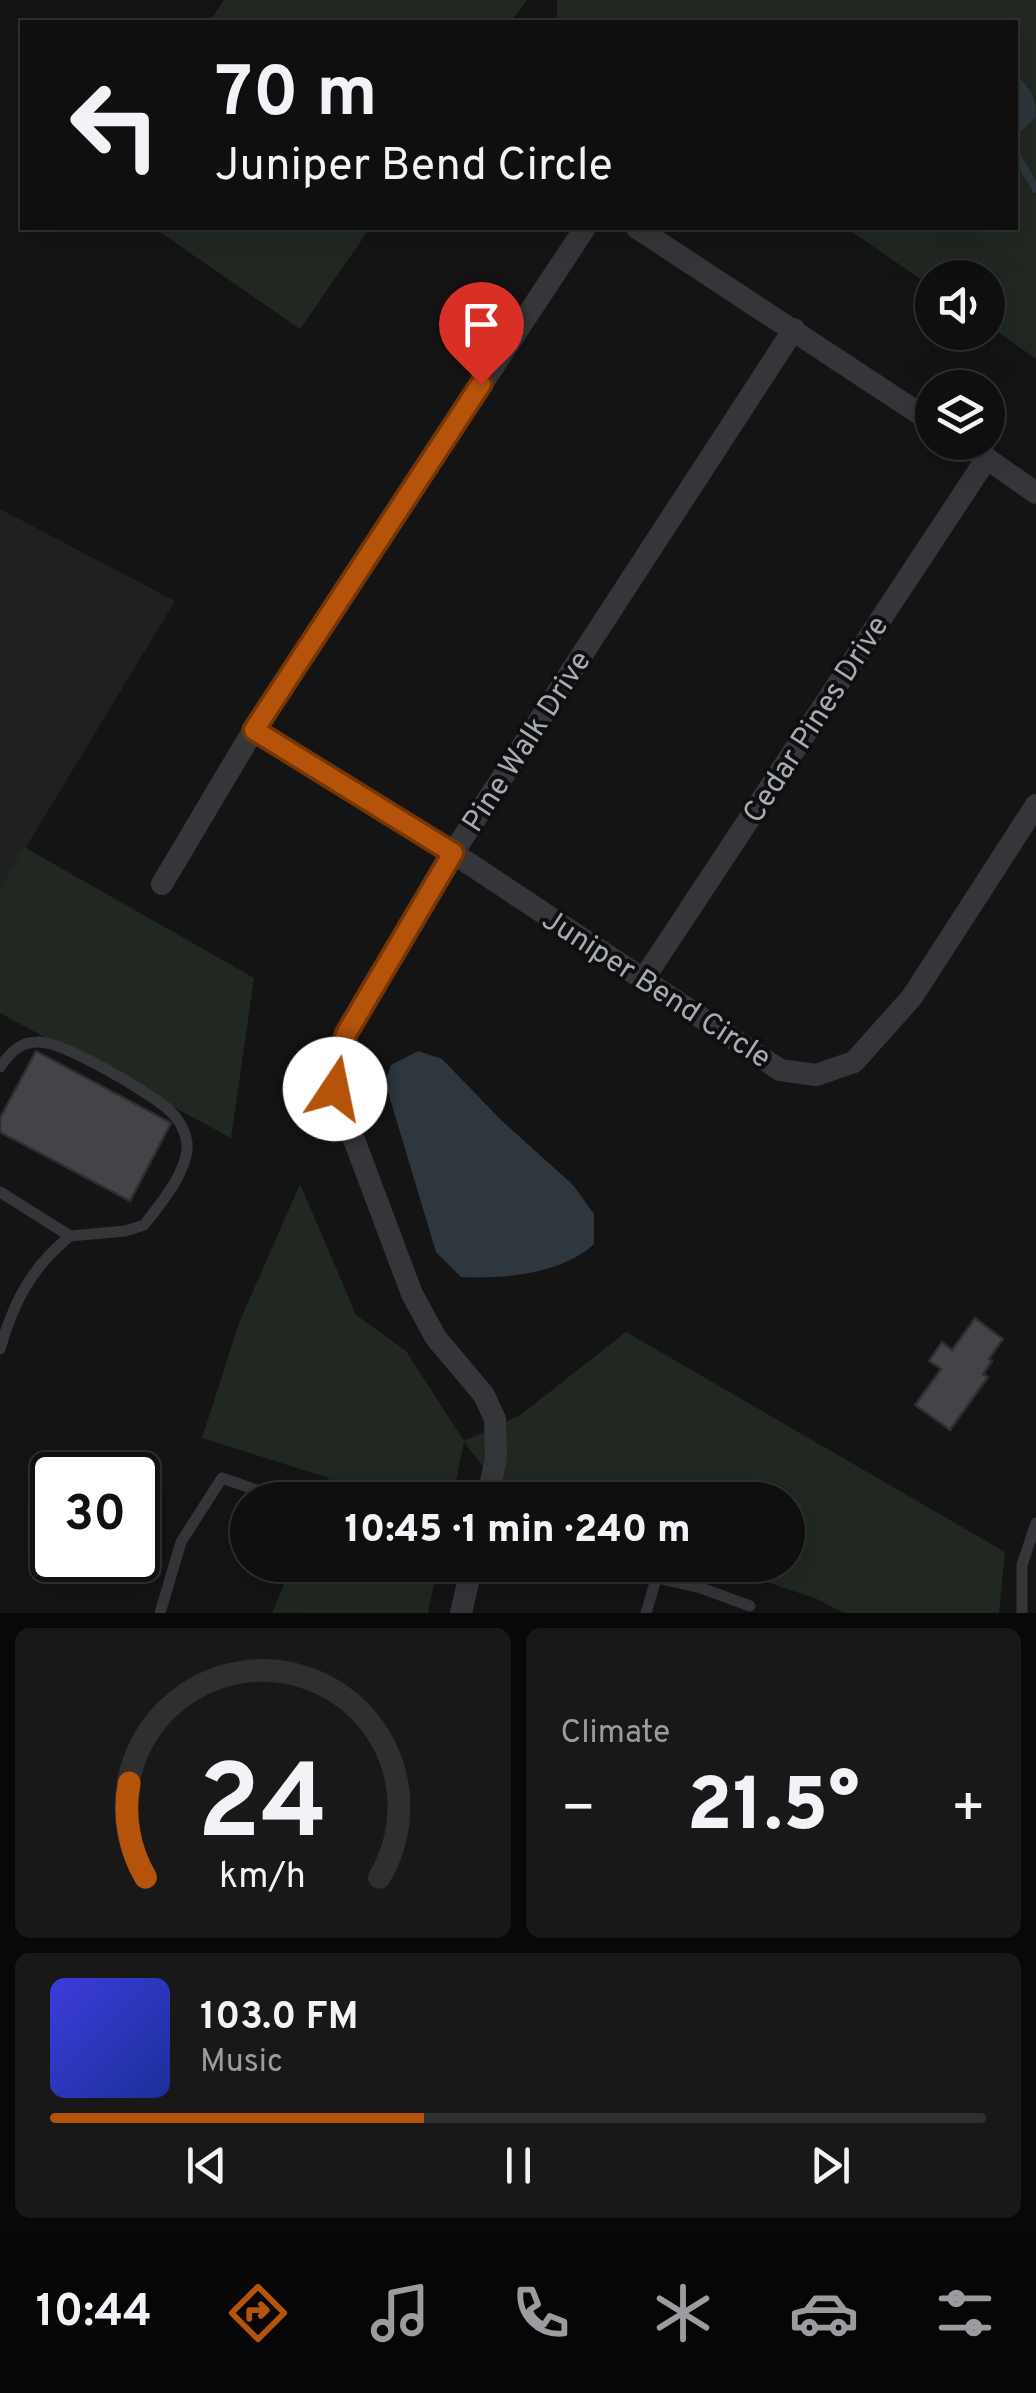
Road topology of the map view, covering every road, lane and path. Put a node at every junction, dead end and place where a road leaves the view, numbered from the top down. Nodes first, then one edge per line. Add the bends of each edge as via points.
1 (584, 230) edge
2 (641, 230) edge
3 (794, 329) junction
4 (915, 411) edge
5 (986, 460) edge
6 (990, 460) edge
7 (1036, 493) edge
8 (254, 730) junction
9 (1036, 805) edge
10 (453, 853) junction
11 (162, 884) dead end
12 (643, 980) junction
13 (0, 1067) edge
14 (0, 1192) edge
15 (70, 1236) junction
16 (0, 1349) edge
17 (233, 1482) edge
18 (491, 1482) edge
19 (1036, 1523) edge
20 (468, 1582) edge
21 (655, 1582) edge
22 (667, 1582) edge
23 (750, 1606) dead end
24 (160, 1613) edge
25 (460, 1613) edge
26 (646, 1613) edge
27 (1022, 1613) edge

1 - 8 street
2 - 3 street
3 - 4 street
3 - 10 street, Pine Walk Drive
5 - 12 street, Cedar Pines Drive
6 - 7 street
8 - 10 street, Juniper Bend Circle
8 - 11 street
9 - 12 street, Juniper Bend Circle via 912,998 854,1062 816,1076 780,1070
10 - 12 street, Juniper Bend Circle
10 - 18 street, Pine Walk Drive via 346,1034 335,1089 412,1294 495,1419
13 - 15 lane via 23,1044 52,1043 118,1076 182,1125 184,1163 144,1225
14 - 15 lane
15 - 16 lane via 43,1258 12,1309
17 - 24 lane via 222,1478 181,1542
19 - 27 lane via 1022,1565
20 - 25 street
21 - 26 lane
22 - 23 lane

